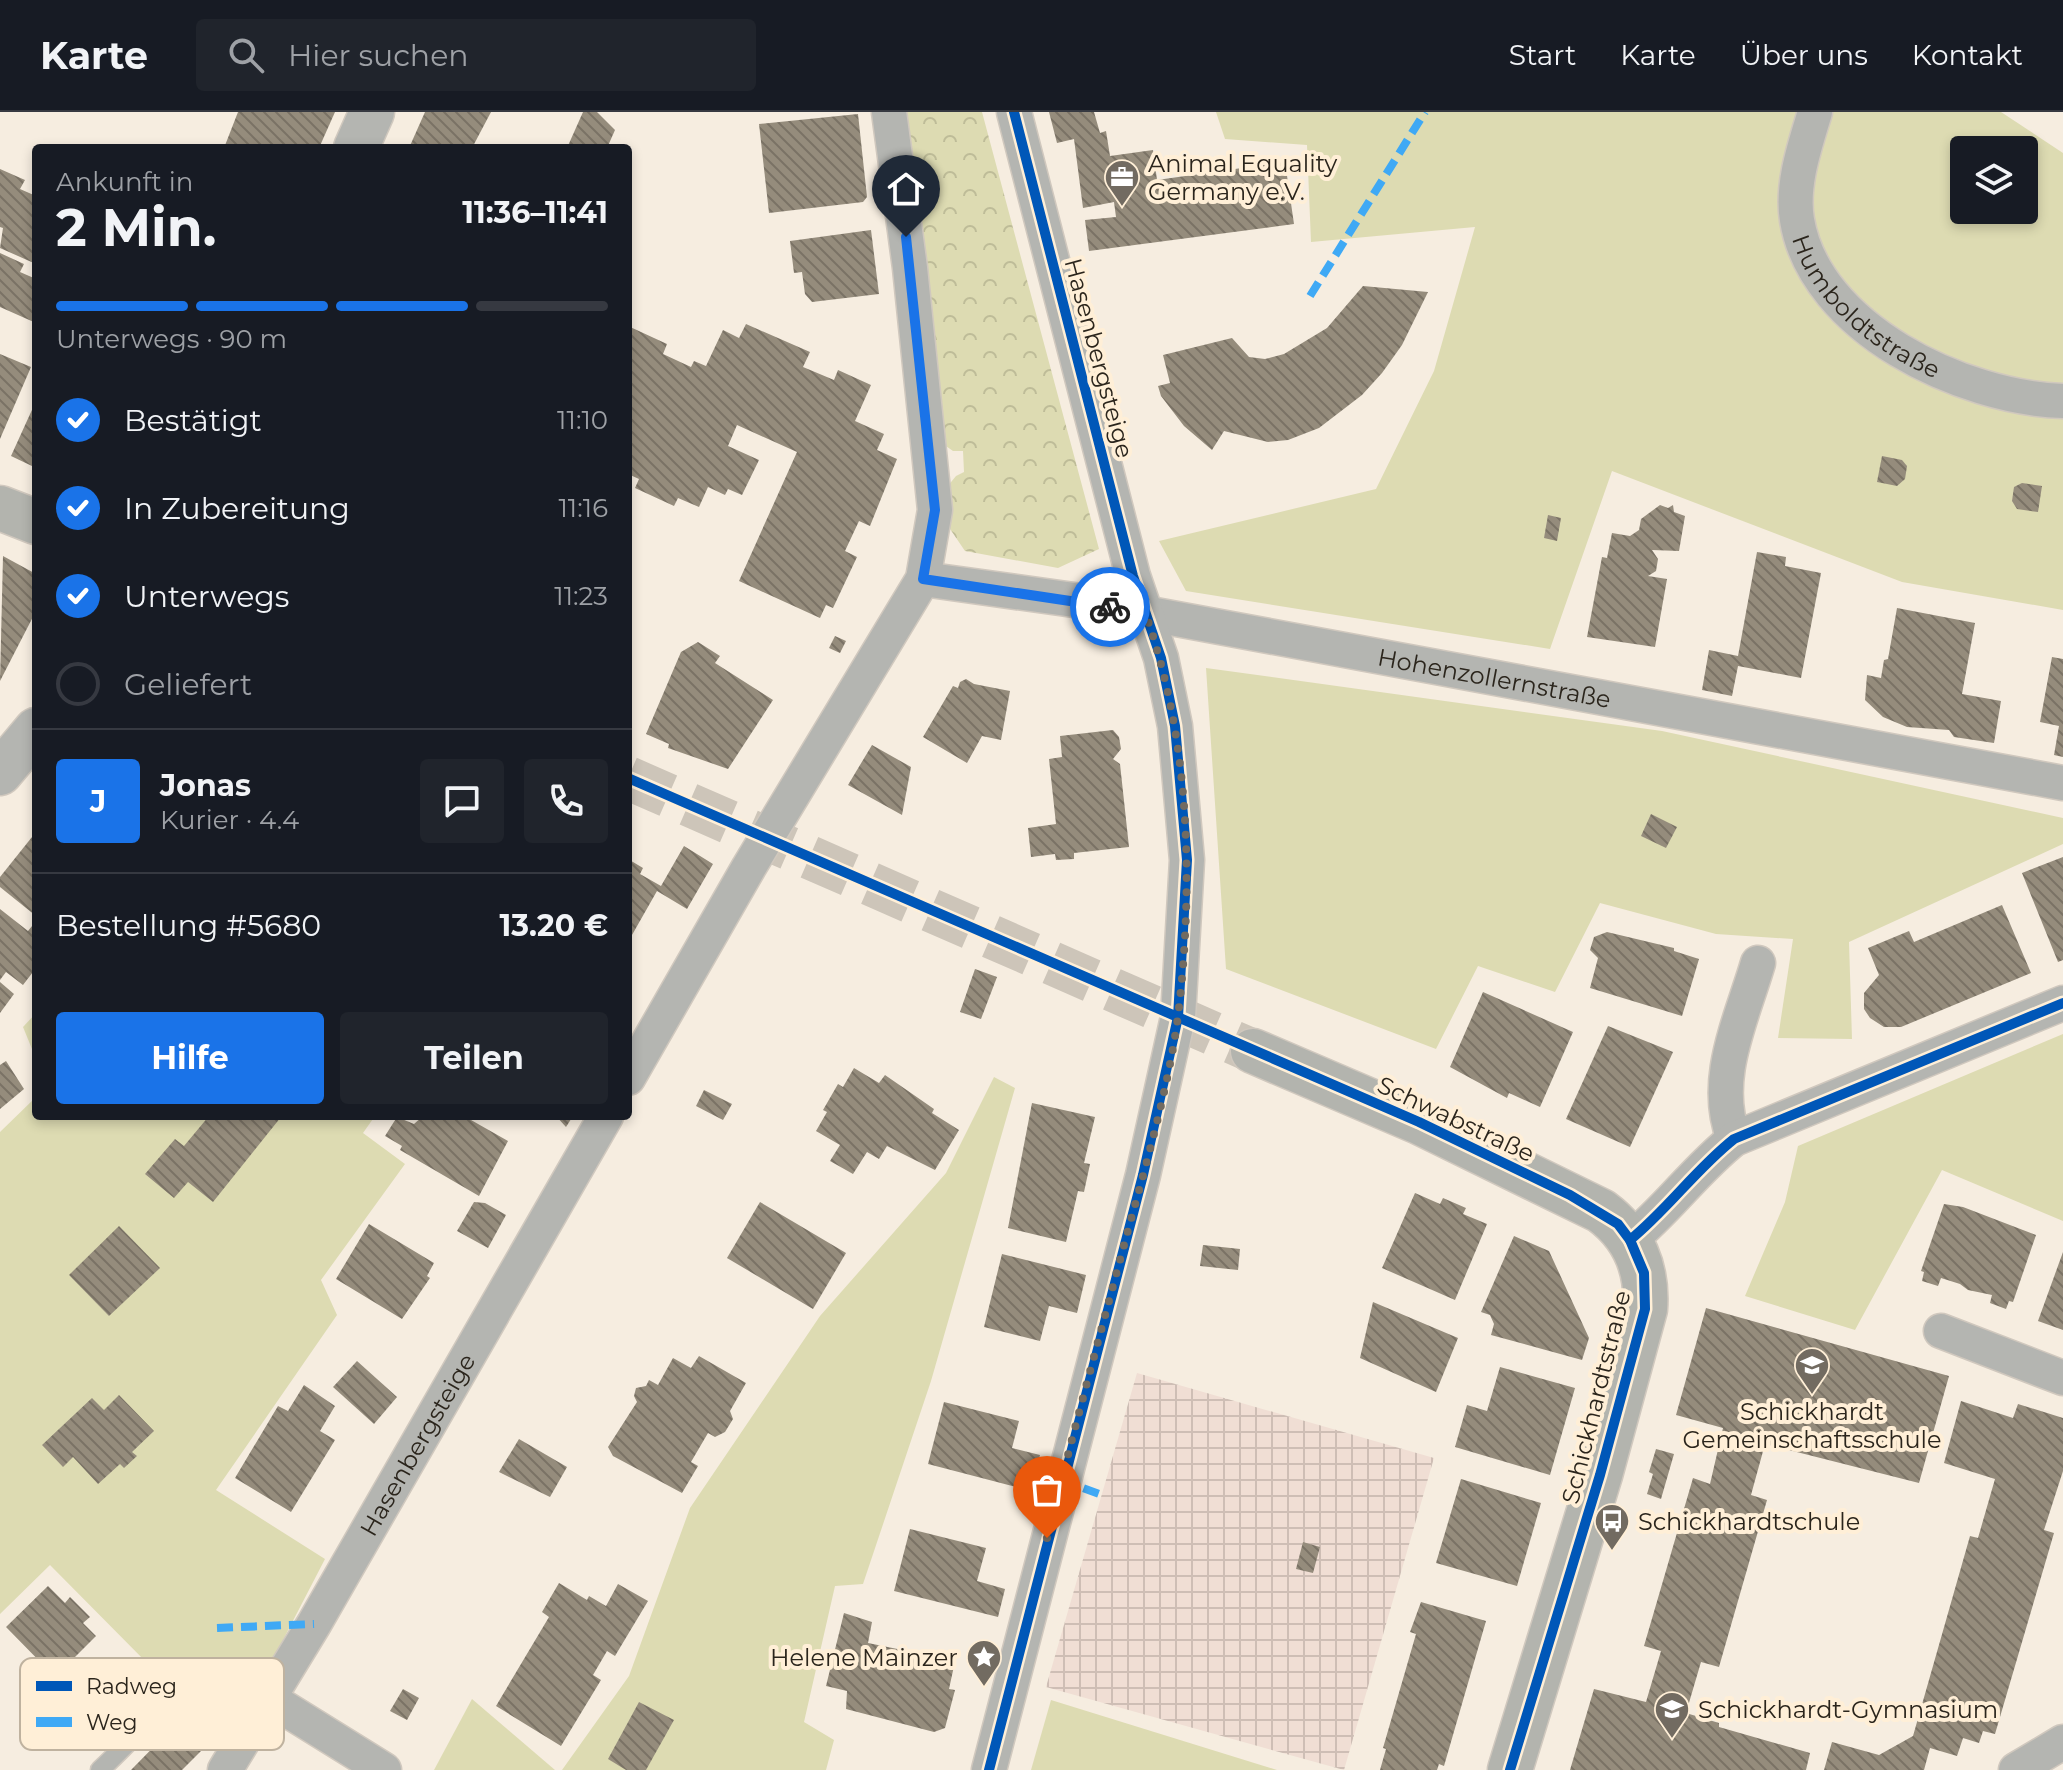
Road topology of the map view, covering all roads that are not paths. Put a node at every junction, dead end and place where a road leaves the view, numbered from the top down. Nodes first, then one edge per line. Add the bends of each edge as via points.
1 (372, 112) edge
2 (889, 112) edge
3 (1014, 112) edge
4 (1815, 112) edge
5 (358, 144) edge
6 (2063, 401) edge
7 (0, 508) edge
8 (32, 520) edge
9 (923, 579) junction
10 (1146, 615) junction
11 (32, 735) edge
12 (0, 773) edge
13 (2063, 783) edge
14 (1758, 963) dead end
15 (2063, 1003) edge
16 (1253, 1051) tunnel mouth
17 (632, 1071) edge
18 (604, 1120) edge
19 (1734, 1139) junction
20 (1630, 1240) junction
21 (1941, 1331) dead end
22 (2063, 1378) edge
23 (284, 1670) edge
24 (284, 1708) edge
25 (2063, 1742) edge
26 (122, 1750) edge
27 (237, 1750) edge
28 (100, 1770) edge
29 (225, 1770) edge
30 (384, 1770) edge
31 (989, 1770) edge
32 (1510, 1770) edge
33 (2016, 1770) edge

1 - 5 street
2 - 9 street via 935,510
3 - 10 street, Hasenbergsteige
4 - 6 street, Humboldtstraße via 1800,162 1796,219 1810,264 1840,306 1876,336 1934,368 1992,390
7 - 8 main road
9 - 10 street, Hohenzollernstraße
9 - 17 street
10 - 13 street, Hohenzollernstraße
10 - 31 street, Hasenbergsteige via 1175,726 1187,860 1178,1017 1143,1175
11 - 12 street
14 - 19 street via 1724,1076 1726,1117
15 - 19 street
16 - 20 main road, Schwabstraße via 1419,1122 1570,1195 1618,1224
18 - 23 street, Hasenbergsteige
19 - 20 street
20 - 32 main road, Schickhardtstraße via 1644,1273 1645,1309
21 - 22 street
24 - 30 street
25 - 33 street
26 - 28 lane
27 - 29 street, Hasenbergsteige

